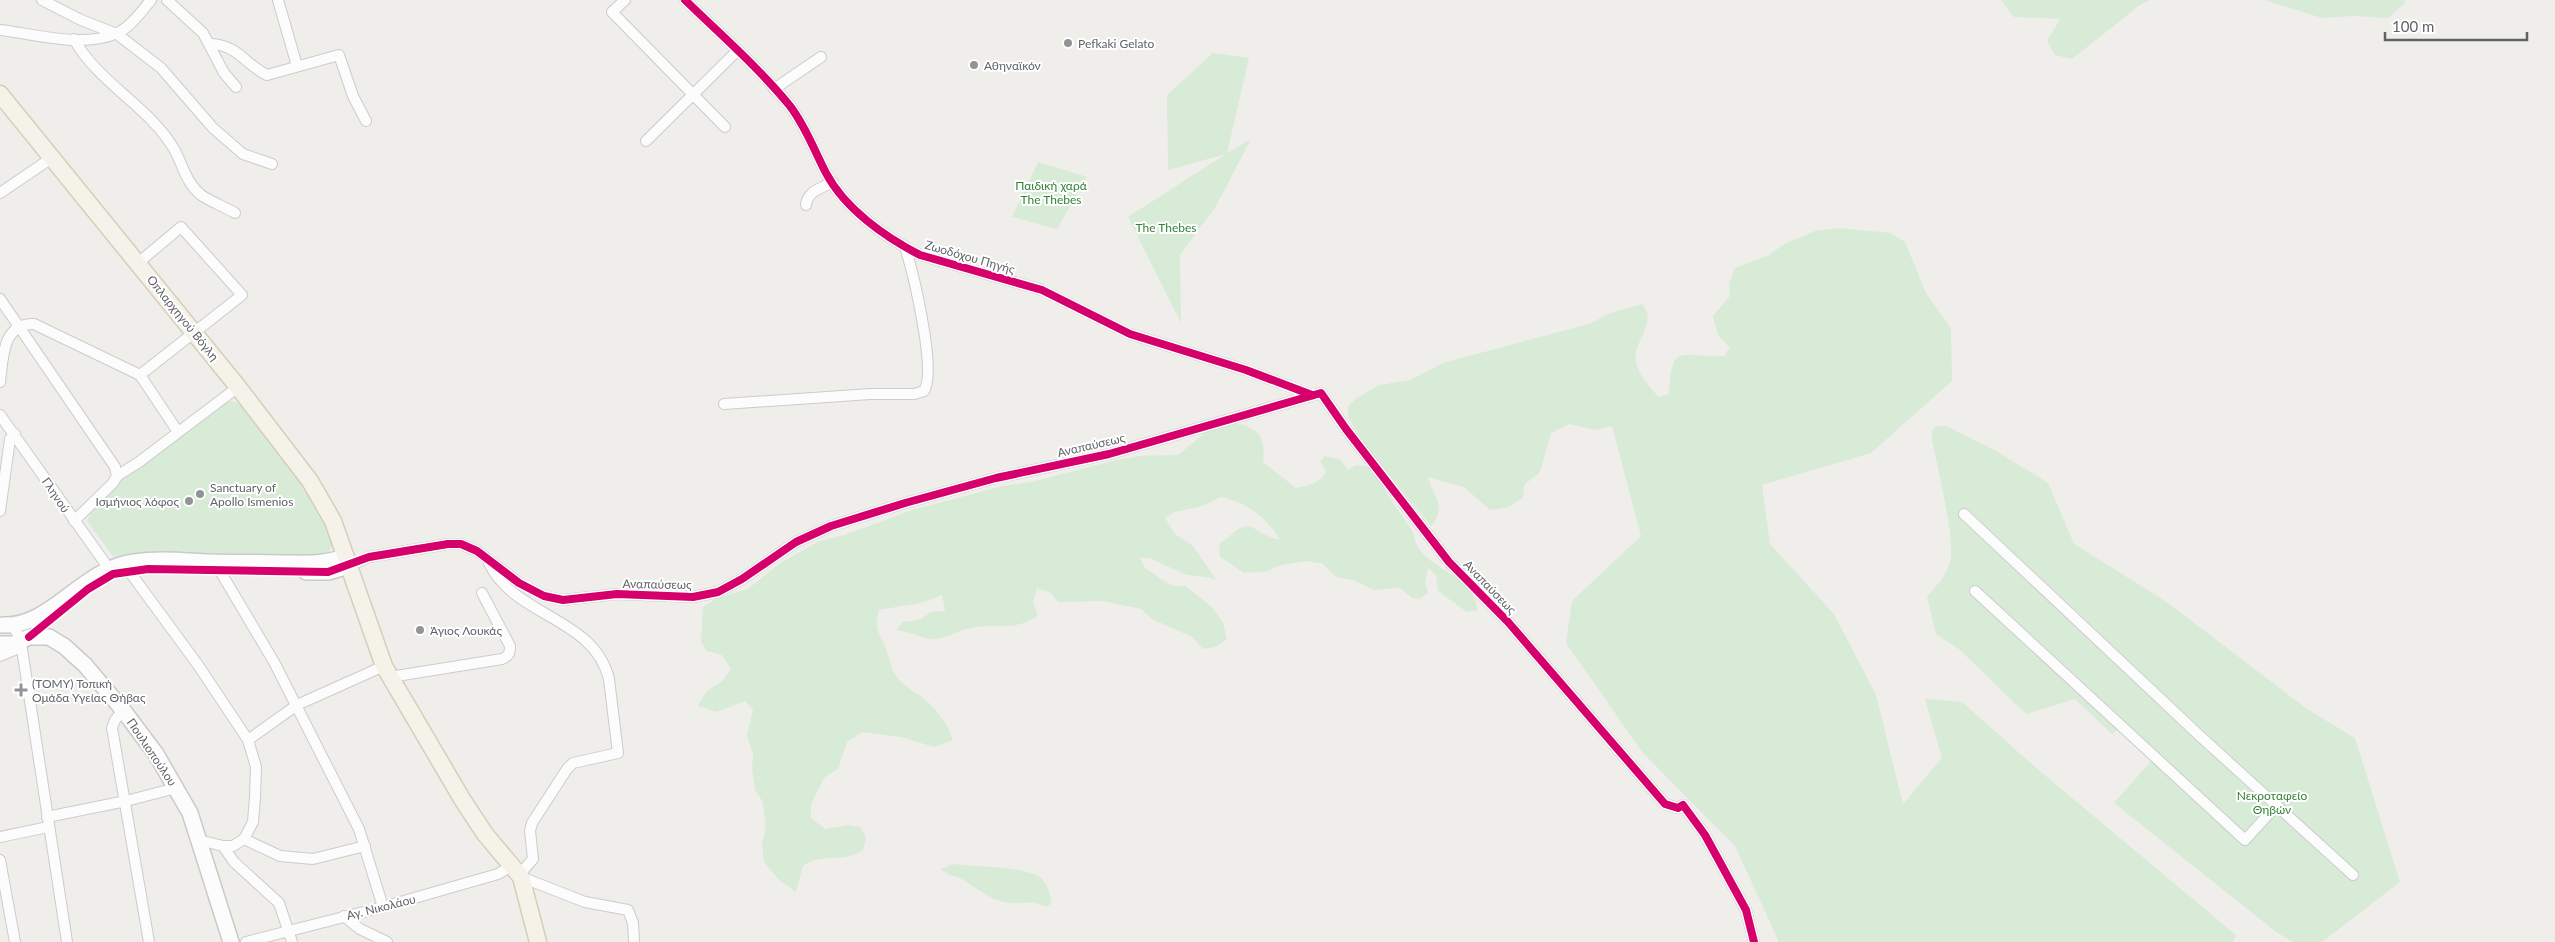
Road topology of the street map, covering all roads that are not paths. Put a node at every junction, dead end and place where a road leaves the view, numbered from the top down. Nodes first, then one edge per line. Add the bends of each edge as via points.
1 (42, 0) edge
2 (167, 0) edge
3 (278, 0) edge
4 (625, 0) edge
5 (685, 0) edge
6 (149, 1) edge
7 (0, 30) edge
8 (117, 34) junction
9 (74, 39) junction
10 (209, 44) junction
11 (737, 51) junction
12 (821, 56) dead end
13 (297, 66) junction
14 (236, 86) dead end
15 (774, 89) junction
16 (0, 94) edge
17 (692, 96) junction
18 (6, 110) edge
19 (366, 121) dead end
20 (725, 127) dead end
21 (646, 141) dead end
22 (53, 157) junction
23 (272, 164) dead end
24 (833, 182) junction
25 (0, 193) edge
26 (806, 205) dead end
27 (236, 213) dead end
28 (905, 247) junction
29 (138, 263) junction
30 (0, 299) edge
31 (19, 326) junction
32 (194, 332) junction
33 (140, 376) junction
34 (0, 382) edge
35 (1279, 384) junction
36 (238, 387) junction
37 (1312, 395) junction
38 (724, 404) dead end
39 (1274, 406) junction
40 (0, 416) edge
41 (178, 432) junction
42 (15, 434) junction
43 (117, 476) junction
44 (0, 511) edge
45 (1964, 514) dead end
46 (74, 521) junction
47 (488, 560) junction
48 (347, 561) junction
49 (214, 568) junction
50 (111, 571) junction
51 (129, 571) junction
52 (1975, 591) dead end
53 (482, 593) dead end
54 (3, 622) edge
55 (24, 642) junction
56 (0, 643) edge
57 (0, 656) edge
58 (387, 671) junction
59 (297, 705) junction
60 (123, 710) junction
61 (248, 740) junction
62 (176, 788) junction
63 (126, 801) junction
64 (2277, 805) junction
65 (48, 822) junction
66 (0, 837) edge
67 (244, 839) junction
68 (199, 840) junction
69 (223, 846) junction
70 (365, 846) junction
71 (0, 860) edge
72 (518, 872) junction
73 (2353, 875) dead end
74 (383, 907) junction
75 (344, 916) junction
76 (290, 937) edge
77 (15, 942) edge
78 (66, 942) edge
79 (150, 942) edge
80 (231, 942) edge
81 (246, 942) edge
82 (388, 942) edge
83 (538, 942) edge
84 (634, 942) edge
85 (1754, 942) edge

1 - 8 street
2 - 10 street via 203,34
3 - 13 street
4 - 17 street via 612,12
5 - 11 street, Ζωοδόχου Πηγής
6 - 8 street
7 - 9 street
8 - 9 street via 96,39
8 - 23 street via 161,68 213,128 243,154
9 - 27 street via 94,68 148,118 174,148 192,186 202,196
10 - 13 street via 230,48 267,75
10 - 14 street via 224,73
11 - 15 street, Ζωοδόχου Πηγής
11 - 17 street
12 - 15 street
13 - 19 street via 339,55 353,96
15 - 24 street, Ζωοδόχου Πηγής via 802,124
16 - 18 main road, Οπλαρχηγού Βόγλη
17 - 20 street
17 - 21 street
18 - 22 main road, Οπλαρχηγού Βόγλη
22 - 25 street
22 - 29 main road, Οπλαρχηγού Βόγλη
24 - 26 street via 811,193
24 - 28 street, Ζωοδόχου Πηγής via 863,216
28 - 35 street, Ζωοδόχου Πηγής via 920,255 1042,290 1130,334 1246,370
28 - 38 street via 922,317 928,373 924,391
29 - 32 main road, Οπλαρχηγού Βόγλη
29 - 32 street via 181,227 242,295
30 - 31 street
31 - 33 street via 34,324
31 - 34 street via 7,339
31 - 43 street via 108,456
32 - 33 street
32 - 36 main road, Οπλαρχηγού Βόγλη
33 - 41 street
35 - 37 street, Ζωοδόχου Πηγής
35 - 39 street
36 - 41 street
36 - 48 main road, Οπλαρχηγού Βόγλη via 310,481 333,521
37 - 39 street, Αναπαύσεως
37 - 85 street, Αναπαύσεως via 1321,393 1449,562 1508,622 1665,804 1678,808 1683,805 1705,834 1746,910
39 - 47 street, Αναπαύσεως via 1109,454 996,478 840,523 796,542 718,592 693,597 617,594 563,600 544,596 518,583
40 - 42 street, Γληνού
41 - 43 street
42 - 44 street via 10,439
42 - 46 street, Γληνού
43 - 46 street via 98,500
45 - 64 street
46 - 50 street, Γληνού
47 - 48 street, Αναπαύσεως via 461,544 448,544
47 - 72 street via 497,579 514,595 571,628 600,657 609,678 618,753 578,761 567,769 532,823 534,859
48 - 49 street via 328,572
48 - 58 main road, Οπλαρχηγού Βόγλη
49 - 50 street via 149,560
49 - 51 street
49 - 59 street via 274,662
50 - 51 street
50 - 54 street via 92,576 35,618
50 - 55 street
51 - 61 street
52 - 64 street via 2245,840
53 - 58 street via 510,646 508,656
54 - 55 street
54 - 56 street via 4,636
55 - 56 street, Πουλιοπούλου
55 - 57 street
55 - 60 street, Πουλιοπούλου via 49,637 64,646 85,665
55 - 65 street
58 - 59 street
58 - 72 main road, Οπλαρχηγού Βόγλη via 462,799 485,834
59 - 61 street
59 - 70 street
60 - 62 street, Πουλιοπούλου via 156,754
60 - 63 street via 112,728
61 - 67 street via 256,767 253,822
62 - 63 street
62 - 68 street, Πουλιοπούλου via 190,813
63 - 65 street
63 - 79 street
64 - 73 street
65 - 66 street
65 - 78 street
67 - 69 street via 233,846
67 - 70 street via 280,856 313,859
68 - 69 street
68 - 80 street, Πουλιοπούλου
69 - 76 street via 234,862 279,904
70 - 74 street
71 - 77 street
72 - 74 street, Αγ. Νικολάου via 498,874
72 - 83 main road
72 - 84 street via 585,902 628,910 633,923
74 - 75 street, Αγ. Νικολάου
75 - 76 street, Αγ. Νικολάου
75 - 82 street via 360,929
76 - 81 street, Αγ. Νικολάου

